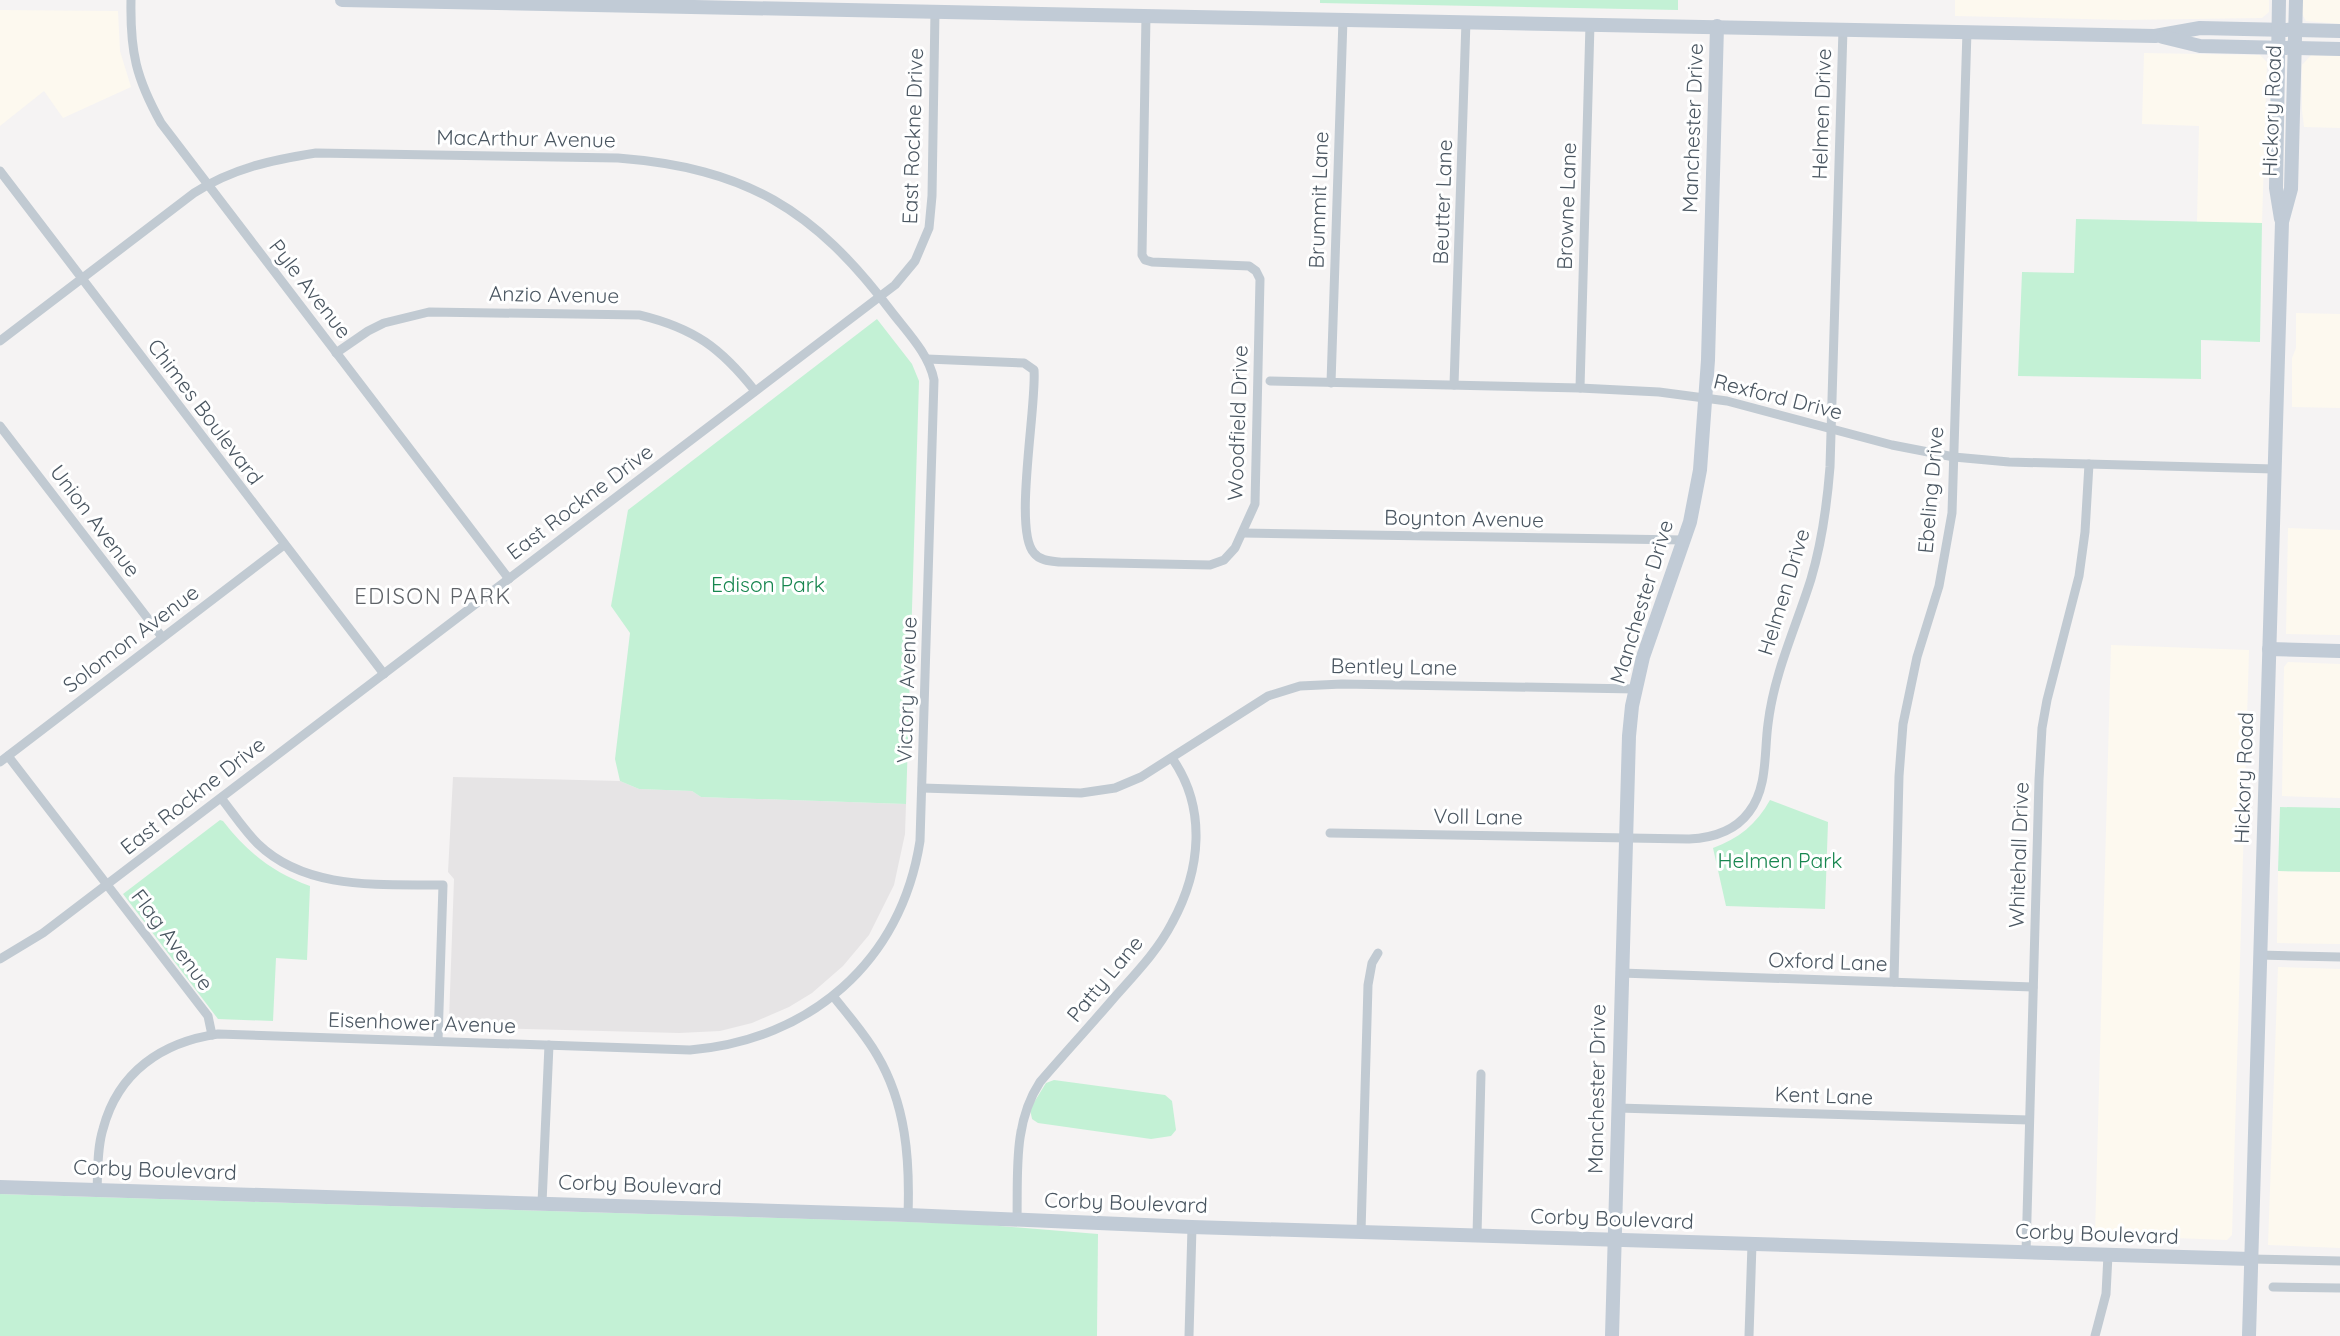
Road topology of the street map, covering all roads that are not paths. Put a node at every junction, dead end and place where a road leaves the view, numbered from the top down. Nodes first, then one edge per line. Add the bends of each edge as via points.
1 (131, 0) edge
2 (342, 0) edge
3 (349, 0) edge
4 (2279, 0) edge
5 (2296, 0) edge
6 (1030, 6) edge
7 (935, 11) junction
8 (1146, 15) junction
9 (1343, 19) junction
10 (1466, 21) junction
11 (1590, 24) junction
12 (1717, 26) junction
13 (1843, 29) junction
14 (2279, 30) junction
15 (2296, 30) junction
16 (2340, 31) edge
17 (1967, 32) junction
18 (2155, 36) junction
19 (2279, 48) junction
20 (2295, 49) junction
21 (2340, 49) edge
22 (0, 171) edge
23 (207, 185) junction
24 (2282, 222) junction
25 (81, 280) junction
26 (880, 296) junction
27 (0, 340) edge
28 (336, 353) junction
29 (927, 359) junction
30 (1270, 381) dead end
31 (1331, 383) junction
32 (1454, 385) junction
33 (1580, 388) junction
34 (755, 391) junction
35 (1706, 397) junction
36 (0, 426) edge
37 (1831, 428) junction
38 (1954, 457) junction
39 (2089, 464) junction
40 (2274, 469) junction
41 (1243, 533) junction
42 (1684, 540) junction
43 (284, 545) junction
44 (509, 579) junction
45 (162, 638) junction
46 (2269, 649) junction
47 (2340, 651) edge
48 (384, 674) junction
49 (1636, 689) junction
50 (1172, 758) junction
51 (4, 759) edge
52 (922, 788) junction
53 (221, 798) junction
54 (1330, 832) dead end
55 (1625, 838) junction
56 (107, 885) junction
57 (1378, 953) dead end
58 (2259, 955) junction
59 (2340, 957) edge
60 (0, 959) edge
61 (1621, 973) junction
62 (1894, 982) junction
63 (2033, 987) junction
64 (833, 996) junction
65 (212, 1035) junction
66 (438, 1041) junction
67 (549, 1045) junction
68 (1481, 1074) dead end
69 (1618, 1108) junction
70 (2029, 1120) junction
71 (0, 1187) edge
72 (98, 1190) junction
73 (542, 1203) junction
74 (908, 1215) junction
75 (1017, 1219) junction
76 (1192, 1227) junction
77 (1361, 1232) junction
78 (1477, 1235) junction
79 (1614, 1240) junction
80 (1752, 1244) junction
81 (2026, 1253) junction
82 (2108, 1255) junction
83 (2251, 1259) junction
84 (2340, 1261) edge
85 (2272, 1287) dead end
86 (2340, 1288) edge
87 (1189, 1336) edge
88 (1612, 1336) edge
89 (1749, 1336) edge
90 (2096, 1336) edge
91 (2248, 1336) edge

1 - 23 street, Pyle Avenue via 133,54 146,96
2 - 3 street
3 - 7 street
4 - 14 street, Hickory Road
5 - 15 street, Hickory Road
6 - 7 street
6 - 8 street
7 - 26 street, East Rockne Drive via 929,228 915,261
8 - 9 street
8 - 41 street, Woodfield Drive via 1142,255 1152,262 1249,266 1260,279 1255,504
9 - 10 street
9 - 31 street, Brummit Lane
10 - 11 street
10 - 32 street, Beutter Lane
11 - 12 street
11 - 33 street, Browne Lane
12 - 13 street
12 - 35 street, Manchester Drive
13 - 17 street
13 - 37 street, Helmen Drive
14 - 15 street
14 - 18 street via 2200,28
14 - 19 street, Hickory Road
15 - 16 street
15 - 20 street, Hickory Road
17 - 18 street
17 - 38 street, Ebeling Drive
18 - 19 street via 2200,46
19 - 20 street
19 - 24 street, Hickory Road via 2276,188
20 - 21 street
20 - 24 street, Hickory Road via 2291,189
22 - 25 street, Chimes Boulevard
23 - 25 street, MacArthur Avenue
23 - 26 street, MacArthur Avenue via 247,166 316,153 656,161 722,176 770,198 828,238
23 - 28 street, Pyle Avenue
24 - 40 street, Hickory Road
25 - 27 street, MacArthur Avenue
25 - 43 street, Chimes Boulevard
26 - 29 street, MacArthur Avenue
26 - 34 street, East Rockne Drive
28 - 34 street, Anzio Avenue via 384,323 429,312 640,315 698,335 730,360
28 - 44 street, Pyle Avenue
29 - 41 street, Woodfield Drive via 1024,363 1032,367 1026,522 1032,552 1049,561 1210,566 1224,560
29 - 52 street, Victory Avenue via 934,380
30 - 31 street, Rexford Drive
31 - 32 street, Rexford Drive
32 - 33 street, Rexford Drive
33 - 35 street, Rexford Drive
34 - 44 street, East Rockne Drive
35 - 37 street, Rexford Drive
35 - 42 street, Manchester Drive via 1700,470
36 - 45 street, Union Avenue
37 - 38 street, Rexford Drive
37 - 55 street, Helmen Drive via 1820,543 1776,681 1763,780 1756,801 1735,825 1713,836 1689,840
38 - 39 street, Rexford Drive
38 - 62 street, Ebeling Drive via 1948,539 1903,724
39 - 40 street, Rexford Drive
39 - 63 street, Whitehall Drive via 2079,576 2042,728
40 - 46 street, Hickory Road
41 - 42 street, Boynton Avenue
42 - 49 street, Manchester Drive
43 - 45 street, Solomon Avenue
43 - 48 street, Chimes Boulevard
44 - 48 street, East Rockne Drive
45 - 51 street, Solomon Avenue
46 - 47 street
46 - 58 street, Hickory Road
48 - 53 street, East Rockne Drive
49 - 50 street, Bentley Lane via 1300,686 1268,696
49 - 55 street, Manchester Drive via 1628,745
50 - 52 street, Bentley Lane via 1126,784 1092,793
50 - 75 street, Patty Lane via 1188,786 1196,816 1195,852 1188,883 1172,923 1147,960 1032,1095 1020,1129
51 - 56 street, Flag Avenue
52 - 64 street, Victory Avenue via 916,862 902,905 875,951
53 - 56 street, East Rockne Drive
53 - 66 street via 259,845 295,869 347,882 443,885
54 - 55 street, Voll Lane
55 - 61 street, Manchester Drive
56 - 60 street, East Rockne Drive via 43,933
56 - 65 street, Flag Avenue via 208,1017
57 - 77 street via 1368,985
58 - 59 street
58 - 83 street, Hickory Road
61 - 62 street, Oxford Lane
61 - 69 street, Manchester Drive
62 - 63 street, Oxford Lane
63 - 70 street, Whitehall Drive
64 - 67 street, Eisenhower Avenue via 796,1022 748,1040 712,1048
64 - 74 street via 877,1055 894,1094 907,1151
65 - 66 street, Eisenhower Avenue
65 - 72 street, Eisenhower Avenue via 159,1052 121,1088 102,1129
66 - 67 street, Eisenhower Avenue
67 - 73 street
68 - 78 street
69 - 70 street, Kent Lane
69 - 79 street, Manchester Drive
70 - 81 street, Whitehall Drive
71 - 72 street, Corby Boulevard
72 - 73 street, Corby Boulevard
73 - 74 street, Corby Boulevard
74 - 75 street, Corby Boulevard
75 - 76 street, Corby Boulevard
76 - 77 street, Corby Boulevard
76 - 87 street
77 - 78 street, Corby Boulevard
78 - 79 street, Corby Boulevard
79 - 80 street, Corby Boulevard
79 - 88 street, Manchester Drive
80 - 81 street, Corby Boulevard
80 - 89 street
81 - 82 street, Corby Boulevard
82 - 83 street, Corby Boulevard
82 - 90 street via 2106,1294
83 - 84 street
83 - 91 street, Hickory Road
85 - 86 street

